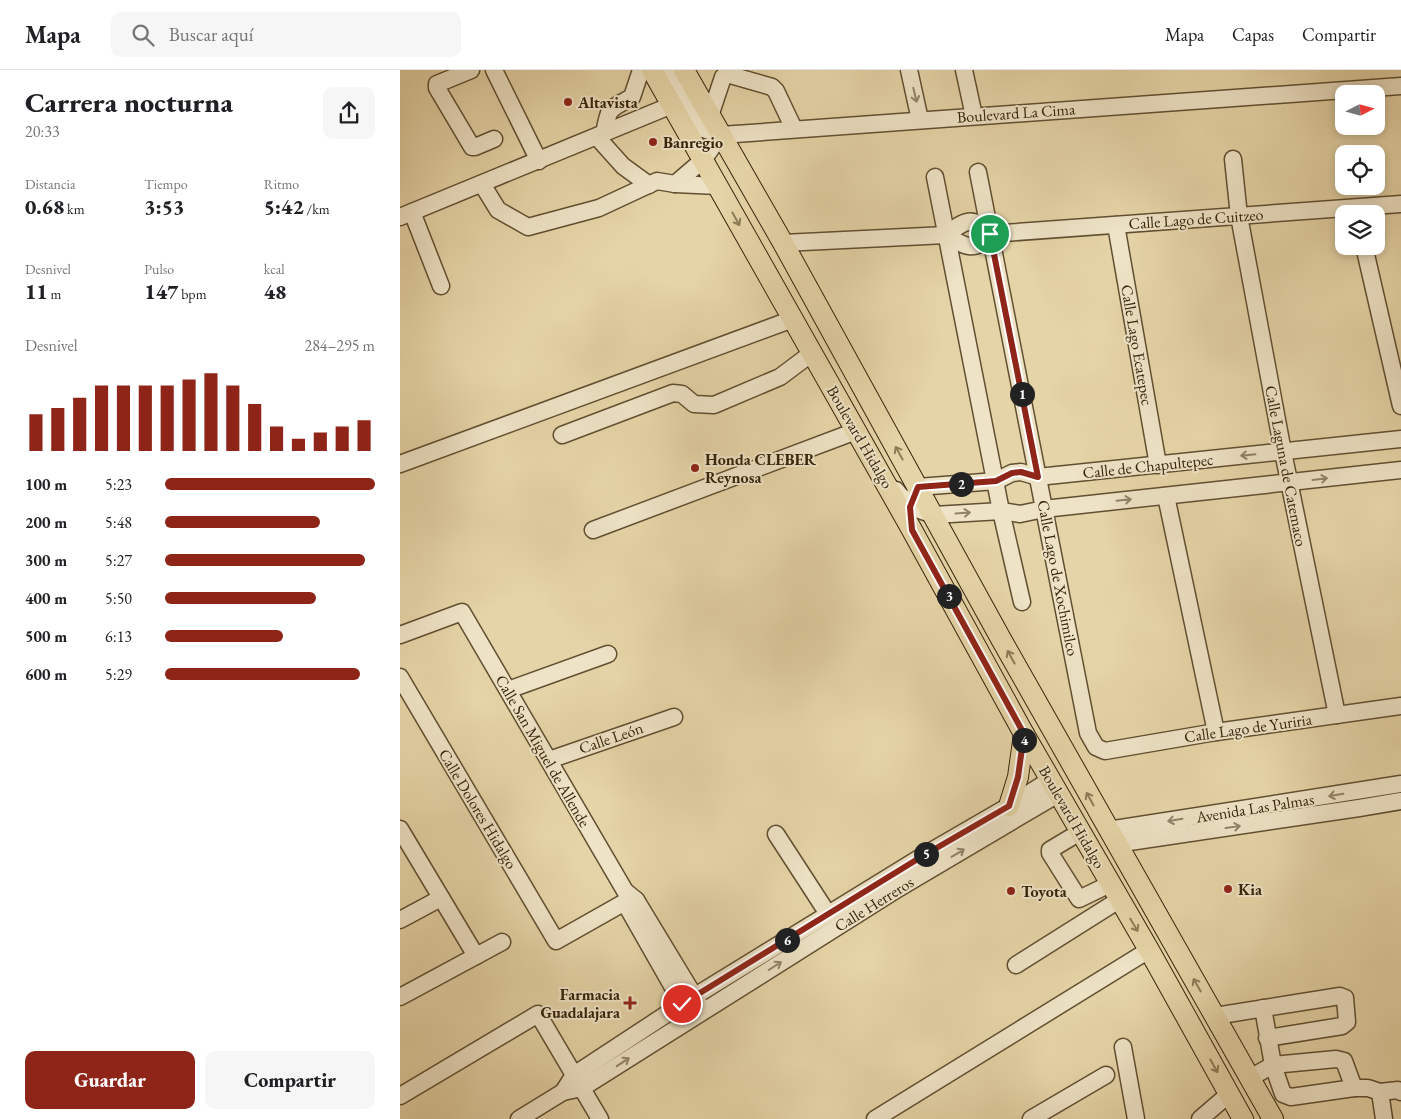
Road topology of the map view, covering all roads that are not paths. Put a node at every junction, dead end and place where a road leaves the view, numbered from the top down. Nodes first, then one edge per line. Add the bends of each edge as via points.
1 (472, 70) edge
2 (494, 70) edge
3 (641, 70) edge
4 (652, 70) edge
5 (664, 70) edge
6 (909, 70) edge
7 (964, 70) edge
8 (686, 72) edge
9 (1401, 86) edge
10 (672, 105) junction
11 (710, 116) junction
12 (974, 116) junction
13 (920, 120) junction
14 (794, 129) junction
15 (601, 135) junction
16 (721, 135) junction
17 (494, 139) dead end
18 (1233, 159) dead end
19 (703, 160) junction
20 (539, 161) junction
21 (978, 172) dead end
22 (935, 177) dead end
23 (482, 184) junction
24 (675, 184) junction
25 (649, 185) junction
26 (718, 186) junction
27 (1401, 204) edge
28 (1385, 206) edge
29 (1335, 212) edge
30 (406, 215) edge
31 (1239, 216) junction
32 (1116, 225) junction
33 (990, 234) junction
34 (946, 235) junction
35 (783, 243) junction
36 (1366, 255) edge
37 (441, 286) dead end
38 (793, 319) junction
39 (812, 353) junction
40 (1401, 406) edge
41 (856, 431) junction
42 (562, 435) dead end
43 (1401, 439) edge
44 (1283, 452) junction
45 (400, 464) edge
46 (1158, 464) junction
47 (1401, 470) edge
48 (880, 472) junction
49 (1038, 477) junction
50 (996, 481) junction
51 (915, 482) junction
52 (1289, 483) junction
53 (1166, 496) junction
54 (910, 507) junction
55 (1044, 509) junction
56 (1001, 510) junction
57 (934, 515) junction
58 (592, 530) dead end
59 (912, 530) junction
60 (1022, 602) dead end
61 (400, 635) edge
62 (608, 654) dead end
63 (400, 677) edge
64 (508, 690) junction
65 (1401, 706) edge
66 (1337, 715) junction
67 (674, 717) dead end
68 (1216, 732) junction
69 (1024, 734) junction
70 (1096, 747) joint
71 (549, 760) junction
72 (1401, 784) edge
73 (1054, 787) junction
74 (1356, 792) junction
75 (1401, 801) edge
76 (1009, 806) junction
77 (1359, 808) junction
78 (1155, 831) junction
79 (1080, 832) junction
80 (776, 834) dead end
81 (402, 835) edge
82 (1112, 837) junction
83 (1114, 892) junction
84 (441, 898) junction
85 (629, 898) junction
86 (828, 914) junction
87 (400, 920) edge
88 (502, 942) dead end
89 (1149, 950) junction
90 (476, 956) junction
91 (749, 963) junction
92 (1016, 965) dead end
93 (758, 977) junction
94 (400, 997) edge
95 (688, 1000) junction
96 (1263, 1008) junction
97 (697, 1015) junction
98 (1215, 1016) junction
99 (1268, 1038) junction
100 (1123, 1047) dead end
101 (1273, 1065) junction
102 (1106, 1075) dead end
103 (1250, 1078) junction
104 (578, 1082) junction
105 (1354, 1088) junction
106 (1380, 1092) junction
107 (1401, 1092) edge
108 (1229, 1094) junction
109 (400, 1096) edge
110 (879, 1118) edge
111 (519, 1119) edge
112 (600, 1119) edge
113 (1030, 1119) edge
114 (1136, 1119) edge
115 (1200, 1119) edge
116 (1243, 1119) edge
117 (1273, 1119) edge
118 (1384, 1119) edge

1 - 17 street via 437,84 436,88 472,147
2 - 20 street
3 - 15 street via 632,97 611,109
4 - 10 main road, Boulevard Hidalgo
5 - 16 street, Boulevard La Cima via 694,121
6 -> 13 street
7 - 12 street
8 - 11 main road, Boulevard Hidalgo
9 - 12 street, Boulevard La Cima
10 - 15 street
10 - 19 main road, Boulevard Hidalgo
11 - 14 street via 722,77 727,74 772,87
11 - 16 main road, Boulevard Hidalgo
12 - 13 street, Boulevard La Cima
13 - 14 street, Boulevard La Cima
14 - 16 street, Boulevard La Cima
15 - 20 street
15 - 25 street via 623,166
16 - 19 street
16 - 35 main road, Boulevard Hidalgo
18 - 31 street, Calle Laguna de Catemaco
19 - 24 street
19 - 26 main road, Boulevard Hidalgo
20 - 23 street
21 - 33 street, Calle Lago de Xochimilco
22 - 34 street
23 - 25 street via 498,210 528,227 599,208
23 - 30 street
24 - 25 street via 657,181
24 - 26 street
26 -> 38 main road, Boulevard Hidalgo
27 - 28 street, Calle Lago de Cuitzeo
29 - 31 street, Calle Lago de Cuitzeo
30 - 37 street
31 - 32 street, Calle Lago de Cuitzeo
31 - 44 street, Calle Laguna de Catemaco
32 - 33 street, Calle Lago de Cuitzeo
32 - 46 street, Calle Lago Ecatepec
33 - 34 street via 978,246 960,244
33 - 34 street via 983,225 968,222
33 - 49 street, Calle Lago de Xochimilco
34 - 35 street
34 - 50 street
51 -> 35 main road, Boulevard Hidalgo
36 - 40 street
38 - 39 main road, Boulevard Hidalgo
38 - 45 street
39 - 41 main road, Boulevard Hidalgo
39 - 42 street via 780,377 714,405 694,404 682,394 673,393
41 - 48 main road, Boulevard Hidalgo
41 - 58 street
43 - 44 street, Calle de Chapultepec
44 -> 46 street, Calle de Chapultepec
44 - 52 street, Calle Laguna de Catemaco
46 - 49 street, Calle de Chapultepec
52 -> 47 street, Calle de Chapultepec
48 - 51 main road via 905,489
48 - 54 street
48 - 59 main road, Boulevard Hidalgo
49 - 50 street, Calle de Chapultepec via 1021,472
49 - 55 street, Calle Lago de Xochimilco
50 - 51 street, Calle de Chapultepec
50 - 56 street
51 - 54 street
51 - 57 main road, Boulevard Hidalgo
52 - 53 street, Calle de Chapultepec
52 - 66 street, Calle Laguna de Catemaco
55 -> 53 street, Calle de Chapultepec
53 - 68 street
54 - 57 street, Calle de Chapultepec
54 - 59 street
55 - 56 street, Calle de Chapultepec via 1020,514
55 - 70 street, Calle Lago de Xochimilco via 1088,733
57 -> 56 street, Calle de Chapultepec
56 - 60 street
57 - 59 main road via 920,517
82 -> 57 main road, Boulevard Hidalgo
59 - 69 main road, Boulevard Hidalgo
61 - 64 street, Calle San Miguel de Allende via 462,612
62 - 64 street
63 - 85 street, Calle Dolores Hidalgo via 556,941
64 - 71 street, Calle San Miguel de Allende
65 - 66 street, Calle Lago de Yuriria
66 - 68 street, Calle Lago de Yuriria
67 - 71 street, Calle León
68 - 70 street, Calle Lago de Yuriria via 1105,751
69 - 73 main road, Boulevard Hidalgo
69 - 76 main road via 1018,777
71 - 85 street, Calle San Miguel de Allende
72 - 74 street, Avenida Las Palmas
73 - 76 street, Calle Herreros
73 - 79 main road, Boulevard Hidalgo
93 -> 73 street, Calle Herreros
74 - 77 street
74 -> 78 street, Avenida Las Palmas
75 - 77 street, Avenida Las Palmas
76 - 86 street, Calle Herreros
78 -> 77 street, Avenida Las Palmas
78 - 82 street, Avenida Las Palmas
79 - 83 main road, Boulevard Hidalgo
79 - 83 street via 1050,853 1079,900
80 - 86 street
81 - 84 street
98 -> 82 main road, Boulevard Hidalgo
83 -> 89 main road, Boulevard Hidalgo
83 - 92 street
84 - 87 street
84 - 90 street
85 - 95 street, Calle San Miguel de Allende
86 - 91 street, Calle Herreros
88 - 90 street
89 -> 108 main road, Boulevard Hidalgo
89 - 110 street
90 - 94 street
91 - 93 street
91 - 95 street, Calle Herreros
93 - 97 street, Calle Herreros
95 - 97 street, Calle San Miguel de Allende
95 - 104 street, Calle Herreros
96 - 98 street
96 - 99 street
96 - 99 street via 1344,998 1347,1022 1342,1026
104 -> 97 street, Calle Herreros
98 - 103 main road, Boulevard Hidalgo
99 - 101 street
100 - 114 street
101 - 103 street
101 - 105 street via 1336,1058 1344,1061
101 - 105 street via 1284,1094 1291,1097
102 - 113 street
103 - 117 main road, Boulevard Hidalgo
104 - 109 street via 538,1014
104 - 111 street, Calle Herreros
104 - 112 street
105 - 106 street
106 - 107 street
106 - 118 street
108 - 115 street
108 - 116 main road, Boulevard Hidalgo

